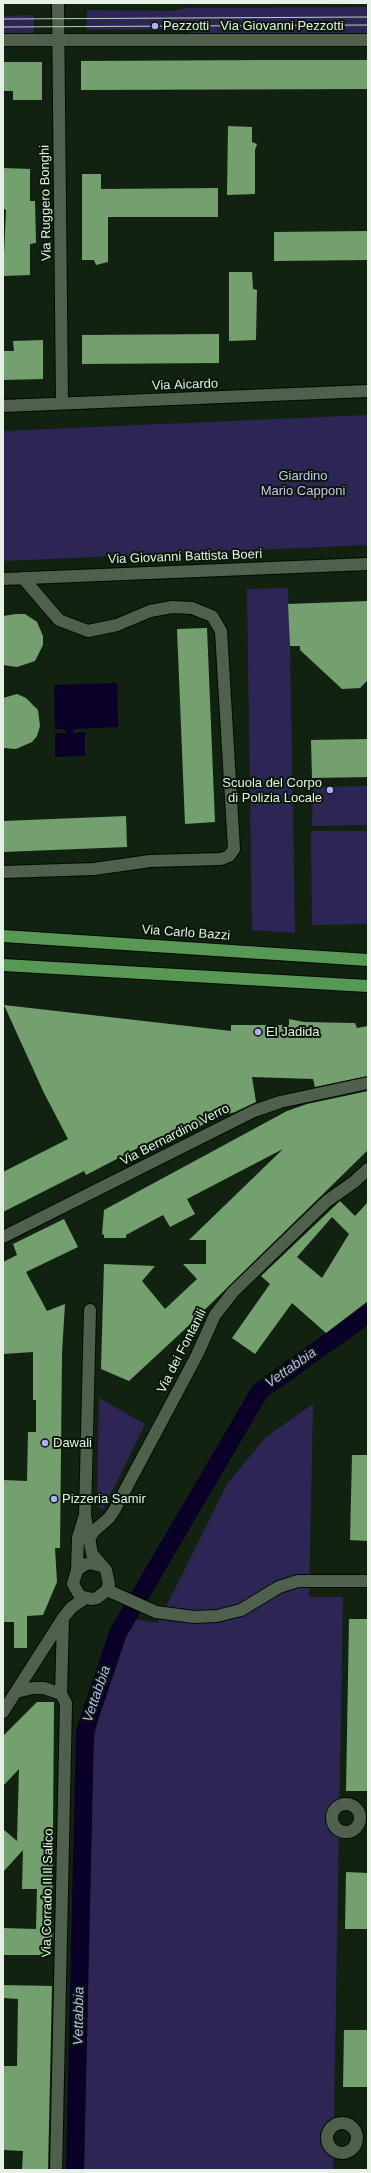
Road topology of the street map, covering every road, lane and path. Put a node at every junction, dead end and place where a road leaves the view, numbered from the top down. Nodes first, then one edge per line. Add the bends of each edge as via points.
1 (58, 3) edge
2 (58, 39) junction
3 (3, 40) edge
4 (368, 40) edge
5 (368, 391) edge
6 (62, 403) junction
7 (3, 406) edge
8 (368, 564) edge
9 (23, 578) junction
10 (3, 579) edge
11 (3, 872) edge
12 (3, 936) edge
13 (368, 960) edge
14 (3, 965) edge
15 (368, 986) edge
16 (368, 1082) edge
17 (368, 1169) edge
18 (3, 1237) edge
19 (90, 1310) dead end
20 (85, 1515) junction
21 (89, 1539) junction
22 (101, 1566) junction
23 (77, 1570) junction
24 (368, 1581) edge
25 (110, 1592) junction
26 (85, 1598) junction
27 (63, 1618) junction
28 (16, 1692) junction
29 (61, 1694) junction
30 (3, 1712) edge
31 (56, 2170) edge

1 - 2 street, Via Ruggero Bonghi
2 - 3 street, Via Giovanni Pezzotti
2 - 4 street, Via Giovanni Pezzotti
2 - 6 street, Via Ruggero Bonghi
5 - 6 street, Via Aicardo
6 - 7 street, Via Aicardo
8 - 9 street, Via Giovanni Battista Boeri
9 - 10 street, Via Giovanni Battista Boeri
9 - 11 street via 59,620 88,631 117,625 150,611 172,607 192,608 212,616 222,631 234,849 229,856 221,859 150,861 94,869
12 - 13 main road, Via Carlo Bazzi
14 - 15 main road
16 - 18 street, Via Bernardino Verro via 280,1102 254,1111
17 - 21 street, Via dei Fontanili via 327,1200 233,1292 215,1315 197,1355 110,1518 94,1531
19 - 20 street
20 - 21 street
20 - 23 street via 78,1538
21 - 22 street via 92,1554
22 - 23 street via 90,1564
22 - 25 street via 109,1577
23 - 26 street via 73,1584 77,1593
24 - 25 street via 298,1581 279,1587 241,1610 217,1616 194,1617 156,1612
25 - 26 street via 97,1598
26 - 27 street via 71,1608
27 - 28 street
27 - 29 street, Via Corrado II Il Salico
28 - 29 street via 44,1688
28 - 30 street
29 - 31 street, Via Corrado II Il Salico via 66,1703

